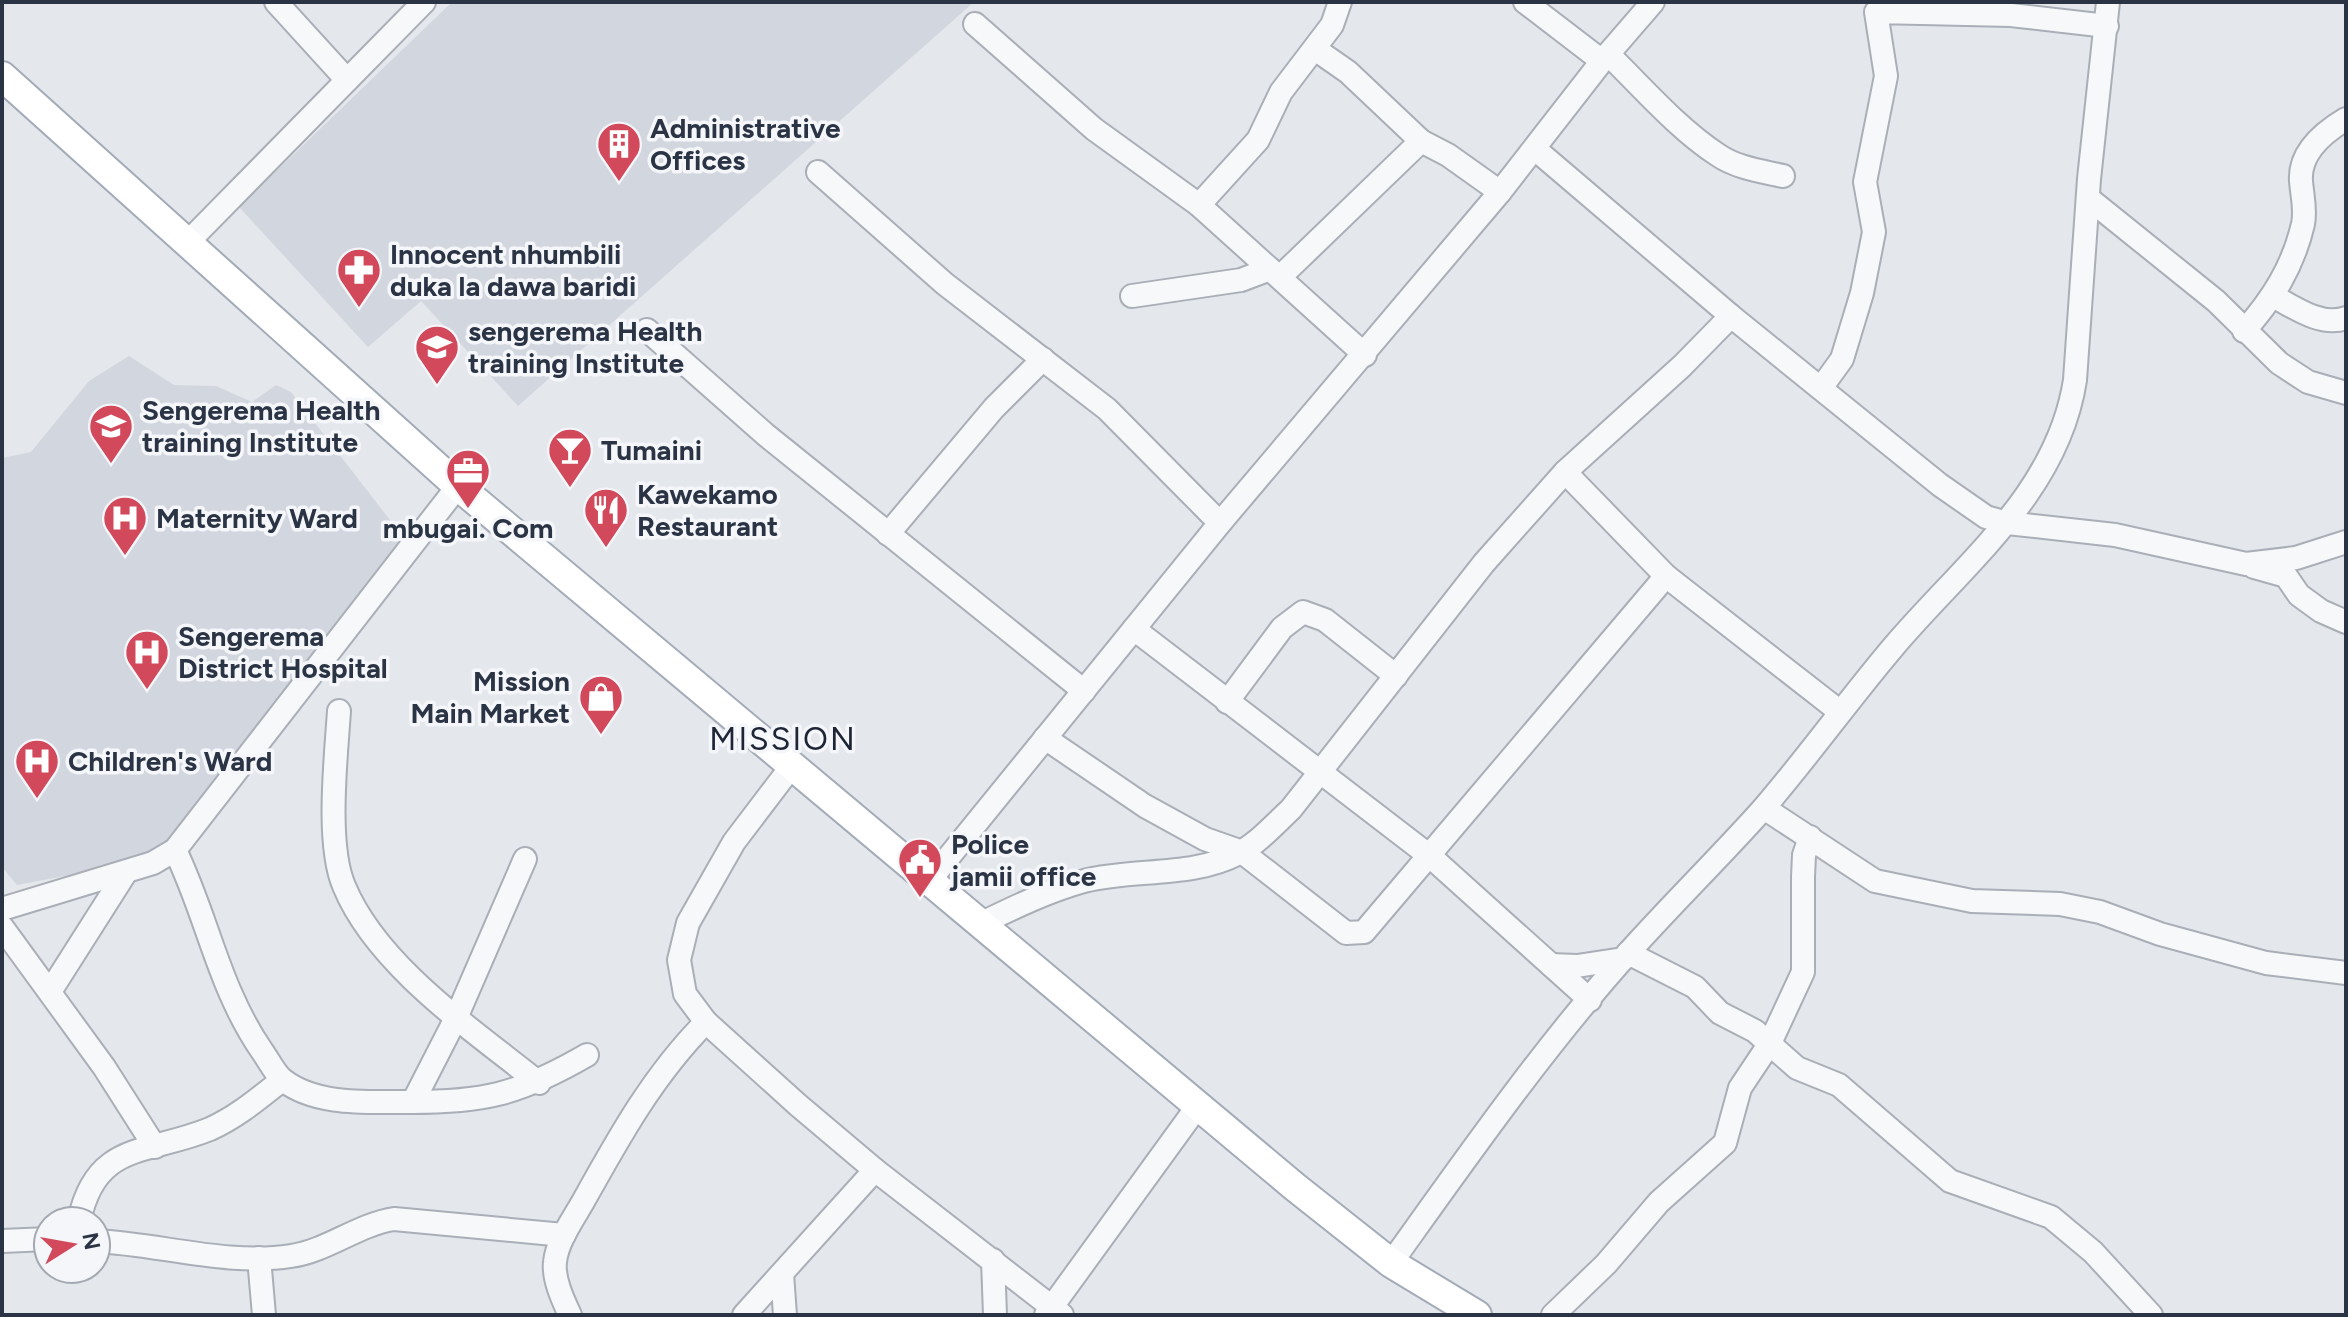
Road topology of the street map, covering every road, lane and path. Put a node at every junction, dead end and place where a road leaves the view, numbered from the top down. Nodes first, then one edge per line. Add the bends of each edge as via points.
1 (276, 2) edge
2 (424, 2) edge
3 (1340, 2) edge
4 (1525, 2) edge
5 (1653, 2) edge
6 (2108, 2) edge
7 (1868, 7) edge
8 (975, 24) dead end
9 (2107, 26) junction
10 (1315, 49) junction
11 (1605, 58) junction
12 (2, 76) edge
13 (347, 80) junction
14 (2346, 119) edge
15 (1421, 141) junction
16 (1535, 149) junction
17 (818, 172) dead end
18 (1783, 176) dead end
19 (1500, 192) junction
20 (2088, 198) junction
21 (1199, 205) junction
22 (188, 242) junction
23 (1275, 273) junction
24 (1132, 296) dead end
25 (2275, 297) junction
26 (1731, 316) junction
27 (2346, 318) edge
28 (647, 330) dead end
29 (2244, 331) junction
30 (1365, 355) junction
31 (1043, 359) junction
32 (1821, 388) junction
33 (2346, 393) edge
34 (1565, 472) junction
35 (458, 486) junction
36 (1220, 523) junction
37 (2007, 523) junction
38 (888, 534) junction
39 (2346, 542) edge
40 (2246, 564) junction
41 (1666, 576) junction
42 (2346, 622) edge
43 (1134, 629) junction
44 (1396, 676) junction
45 (1084, 691) junction
46 (1227, 702) junction
47 (339, 711) dead end
48 (1839, 711) junction
49 (1045, 738) junction
50 (791, 767) junction
51 (1321, 773) junction
52 (1764, 808) junction
53 (1810, 837) junction
54 (175, 850) junction
55 (1242, 852) junction
56 (1431, 857) junction
57 (525, 859) dead end
58 (126, 872) junction
59 (930, 880) junction
60 (2, 909) edge
61 (982, 923) junction
62 (2, 927) edge
63 (1626, 956) junction
64 (1551, 965) junction
65 (2346, 973) edge
66 (51, 990) junction
67 (1590, 1000) junction
68 (456, 1018) junction
69 (706, 1022) junction
70 (1770, 1043) junction
71 (587, 1055) dead end
72 (282, 1080) junction
73 (539, 1083) junction
74 (413, 1102) junction
75 (1197, 1107) junction
76 (155, 1147) junction
77 (875, 1170) junction
78 (83, 1205) edge
79 (564, 1235) junction
80 (32, 1240) edge
81 (2, 1241) edge
82 (112, 1243) edge
83 (259, 1258) junction
84 (993, 1260) junction
85 (1391, 1263) junction
86 (782, 1274) junction
87 (1053, 1313) edge
88 (264, 1315) edge
89 (570, 1315) edge
90 (744, 1315) edge
91 (785, 1315) edge
92 (995, 1315) edge
93 (1477, 1315) edge
94 (1553, 1315) edge
95 (2151, 1315) edge

1 - 13 street
2 - 13 street
3 - 10 street
4 - 11 street
5 - 11 street
6 - 9 street
7 - 9 street
7 - 32 street via 1886,76 1865,182 1874,232 1842,359
8 - 21 street via 1094,129
9 - 20 street
10 - 15 street via 1348,72
10 - 21 street via 1281,92 1246,157
11 - 16 street
11 - 18 street via 1719,156
12 - 22 main road
13 - 22 street
14 - 25 street via 2328,129 2307,154 2301,176 2303,224
15 - 19 street
15 - 23 street
16 - 19 street
16 - 26 street
17 - 31 street via 945,284
19 - 30 street
20 - 29 street via 2206,293
20 - 37 street via 2070,410 2041,475
21 - 23 street
22 - 35 main road
23 - 24 street
23 - 30 street
25 - 27 street via 2310,315 2337,322
25 - 29 street
26 - 32 street
26 - 34 street
28 - 38 street
29 - 33 street via 2308,382
30 - 36 street
31 - 36 street via 1107,409
31 - 38 street via 994,408
32 - 37 street via 1969,507
34 - 41 street
34 - 44 street via 1484,563
35 - 50 main road
35 - 54 street
36 - 43 street
37 - 40 street via 2096,531
37 - 48 street
38 - 45 street
39 - 40 street via 2296,558
40 - 42 street via 2286,576 2299,595
41 - 48 street
41 - 56 street
43 - 45 street
43 - 46 street
44 - 46 street via 1325,620 1303,612 1282,628
44 - 51 street
45 - 49 street
46 - 51 street
47 - 68 street via 336,848 343,884 388,953
48 - 52 street
49 - 55 street via 1145,806 1205,839
49 - 59 street
50 - 59 main road
50 - 69 street via 734,842 688,923 679,960 685,994
51 - 55 street via 1291,809
51 - 56 street
52 - 53 street
52 - 63 street
53 - 65 street via 1875,881 1972,901 2060,904 2266,963
53 - 70 street via 1803,866 1803,972
54 - 58 street
54 - 72 street via 234,1007
55 - 56 street via 1346,933 1364,932
55 - 61 street via 1187,869 1085,881
56 - 64 street
57 - 68 street
58 - 60 street
58 - 66 street
59 - 61 main road
61 - 75 main road
62 - 66 street
63 - 64 street via 1577,966
63 - 67 street
63 - 70 street via 1673,973 1720,1013
64 - 67 street
66 - 76 street
67 - 85 street
68 - 73 street
68 - 74 street
69 - 77 street
69 - 79 street via 651,1087
70 - 94 street via 1740,1088 1725,1143 1659,1202
70 - 95 street via 1797,1068 1839,1085 1950,1181 2051,1217 2093,1252
71 - 73 street
72 - 74 street via 321,1098
72 - 76 street via 212,1128
73 - 74 street via 484,1099
75 - 85 main road
75 - 87 street
76 - 78 street via 103,1167 86,1190
77 - 84 street
77 - 86 street
79 - 83 street via 394,1219 292,1256
79 - 89 street via 554,1262
80 - 81 street
82 - 83 street
83 - 88 street
84 - 87 street
84 - 92 street
85 - 93 main road
86 - 90 street
86 - 91 street

